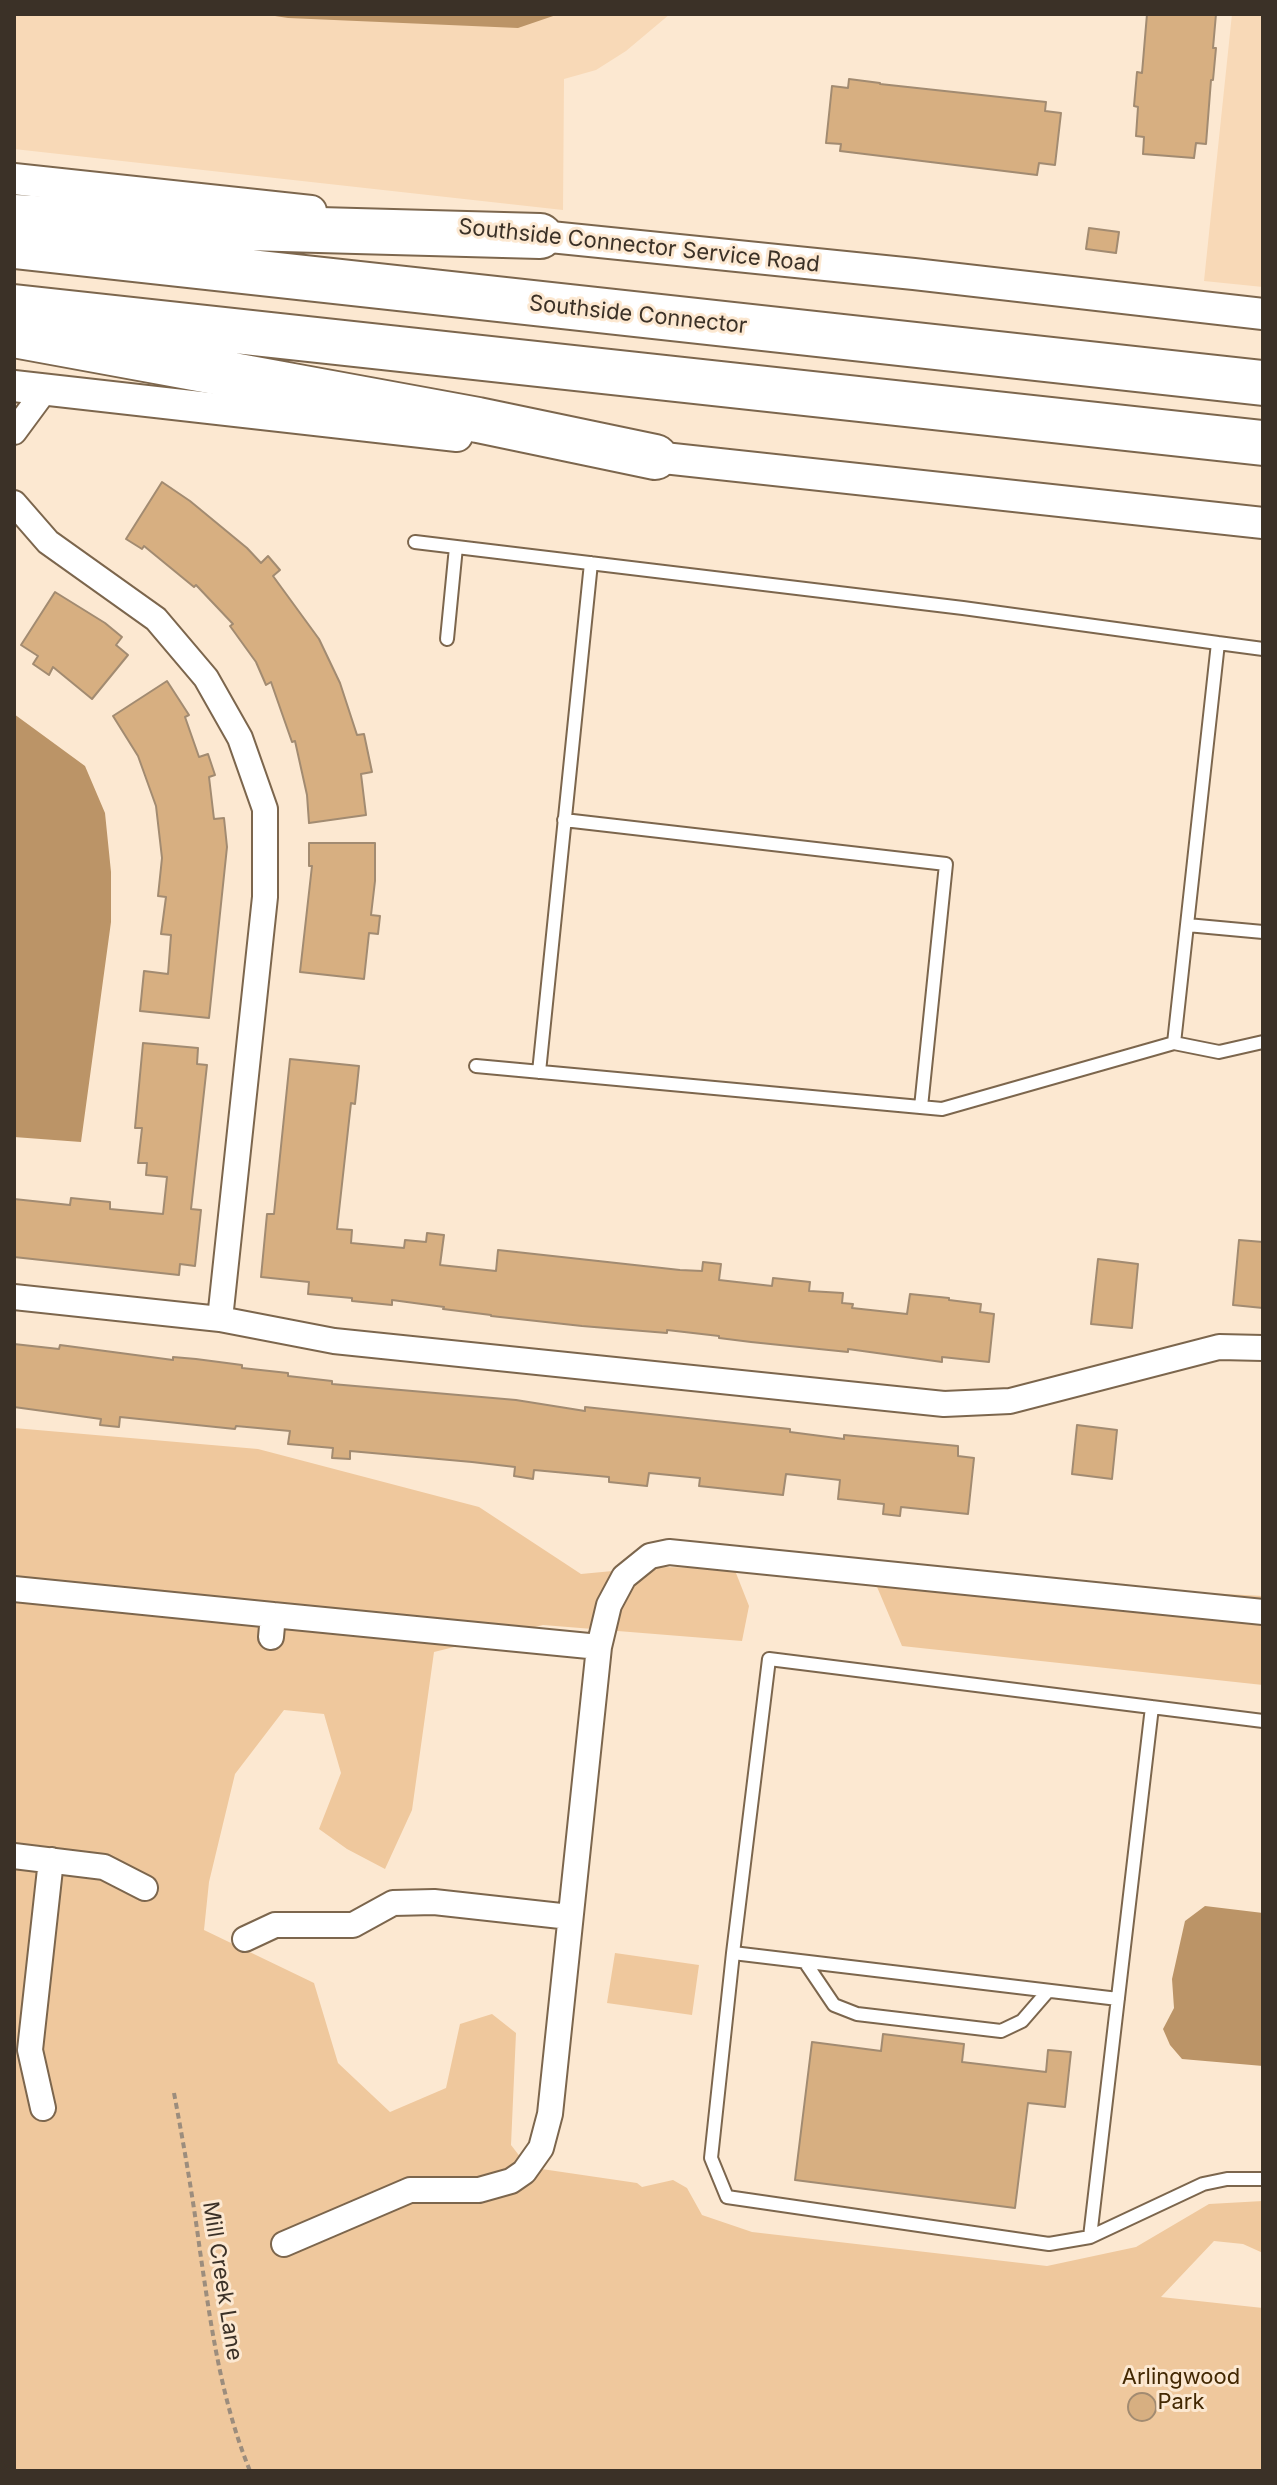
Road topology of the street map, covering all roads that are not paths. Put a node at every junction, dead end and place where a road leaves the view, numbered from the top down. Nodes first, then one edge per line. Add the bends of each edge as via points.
1 (14, 179) edge
2 (14, 217) edge
3 (540, 236) junction
4 (14, 246) edge
5 (14, 307) edge
6 (1263, 314) edge
7 (14, 335) edge
8 (1263, 383) edge
9 (14, 386) edge
10 (45, 390) junction
11 (14, 432) edge
12 (1263, 443) edge
13 (655, 457) junction
14 (14, 503) edge
15 (1263, 523) edge
16 (415, 542) dead end
17 (456, 547) junction
18 (591, 563) junction
19 (447, 639) dead end
20 (1218, 643) junction
21 (1263, 649) edge
22 (564, 820) junction
23 (1187, 925) junction
24 (1263, 932) edge
25 (1263, 1042) edge
26 (1174, 1043) junction
27 (476, 1066) dead end
28 (539, 1072) junction
29 (921, 1107) junction
30 (14, 1297) edge
31 (220, 1319) junction
32 (1263, 1348) edge
33 (14, 1589) edge
34 (1263, 1612) edge
35 (599, 1647) junction
36 (1152, 1707) junction
37 (1263, 1721) edge
38 (14, 1856) edge
39 (51, 1860) junction
40 (145, 1888) dead end
41 (570, 1917) junction
42 (245, 1939) dead end
43 (733, 1953) junction
44 (805, 1962) junction
45 (1048, 1991) junction
46 (1118, 1999) junction
47 (43, 2108) dead end
48 (1263, 2179) edge
49 (1090, 2237) junction
50 (284, 2244) dead end

1 - 3 street, Southside Connector Service Road
2 - 3 highway
3 - 6 street, Southside Connector Service Road
4 - 8 highway, Southside Connector
5 - 12 highway
7 - 13 highway
9 - 10 street
10 - 11 street
10 - 13 street
13 - 15 street
14 - 31 street via 48,542 156,619 206,678 240,738 265,809 265,897
16 - 17 lane
17 - 18 lane
17 - 19 lane
18 - 20 lane
18 - 22 lane
20 - 21 lane
20 - 23 lane
22 - 28 lane
22 - 29 lane via 946,864
23 - 24 lane
23 - 26 lane
25 - 26 lane via 1219,1052
26 - 29 lane via 942,1109
27 - 28 lane
28 - 29 lane
30 - 31 street
31 - 32 street via 334,1341 944,1404 1010,1401 1219,1347
33 - 35 street via 272,1626
34 - 35 street via 669,1552 650,1556 624,1577 609,1605
35 - 41 street
36 - 37 lane
36 - 43 lane via 769,1659
36 - 46 lane
38 - 39 street
39 - 40 street via 104,1867
39 - 47 street via 30,2050
41 - 42 street via 434,1902 393,1903 353,1925 275,1925
41 - 50 street via 550,2114 541,2148 524,2172 479,2190 410,2190
43 - 44 lane
43 - 49 lane via 711,2158 727,2197 1049,2244
44 - 45 lane
44 - 45 lane via 834,2005 857,2014 1001,2031 1022,2021
45 - 46 lane
46 - 49 lane
48 - 49 lane via 1203,2184

